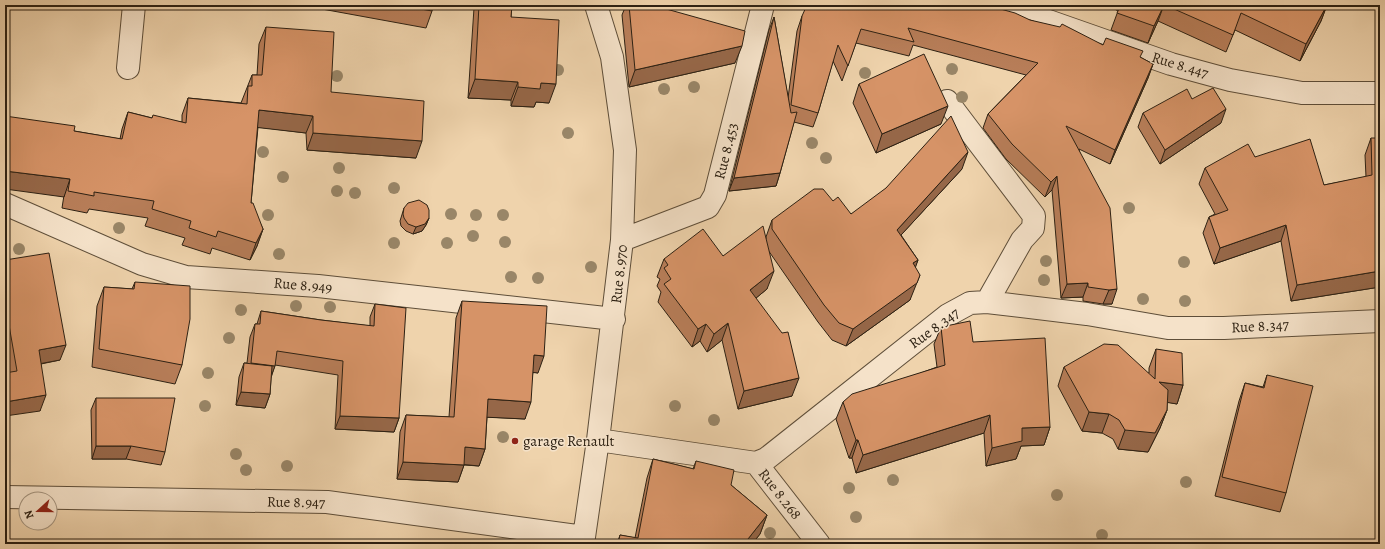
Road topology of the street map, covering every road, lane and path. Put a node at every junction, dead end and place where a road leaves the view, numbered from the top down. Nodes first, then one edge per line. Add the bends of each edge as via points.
1 (134, 5) edge
2 (596, 5) edge
3 (763, 5) edge
4 (987, 5) edge
5 (128, 68) dead end
6 (1380, 93) edge
7 (947, 101) edge
8 (5, 204) edge
9 (622, 240) junction
10 (987, 302) junction
11 (614, 319) junction
12 (1380, 321) edge
13 (598, 440) junction
14 (756, 463) junction
15 (5, 497) edge
16 (584, 541) edge
17 (819, 544) edge

1 - 5 street
2 - 9 street, Rue 8.970 via 612,57 625,150
3 - 9 street, Rue 8.453 via 715,195 708,207
4 - 6 street, Rue 8.447 via 1034,16 1171,64 1230,80 1302,93
7 - 10 street via 1034,216 1033,228 1022,240
8 - 11 street, Rue 8.949 via 142,264 186,277 318,286
9 - 11 street, Rue 8.970
10 - 12 street, Rue 8.347 via 1087,314 1168,328
10 - 14 street, Rue 8.347 via 970,303 948,315 766,459
11 - 13 street, Rue 8.970
13 - 14 street
13 - 16 street, Rue 8.970
14 - 17 street, Rue 8.268
15 - 16 street, Rue 8.947 via 327,502

